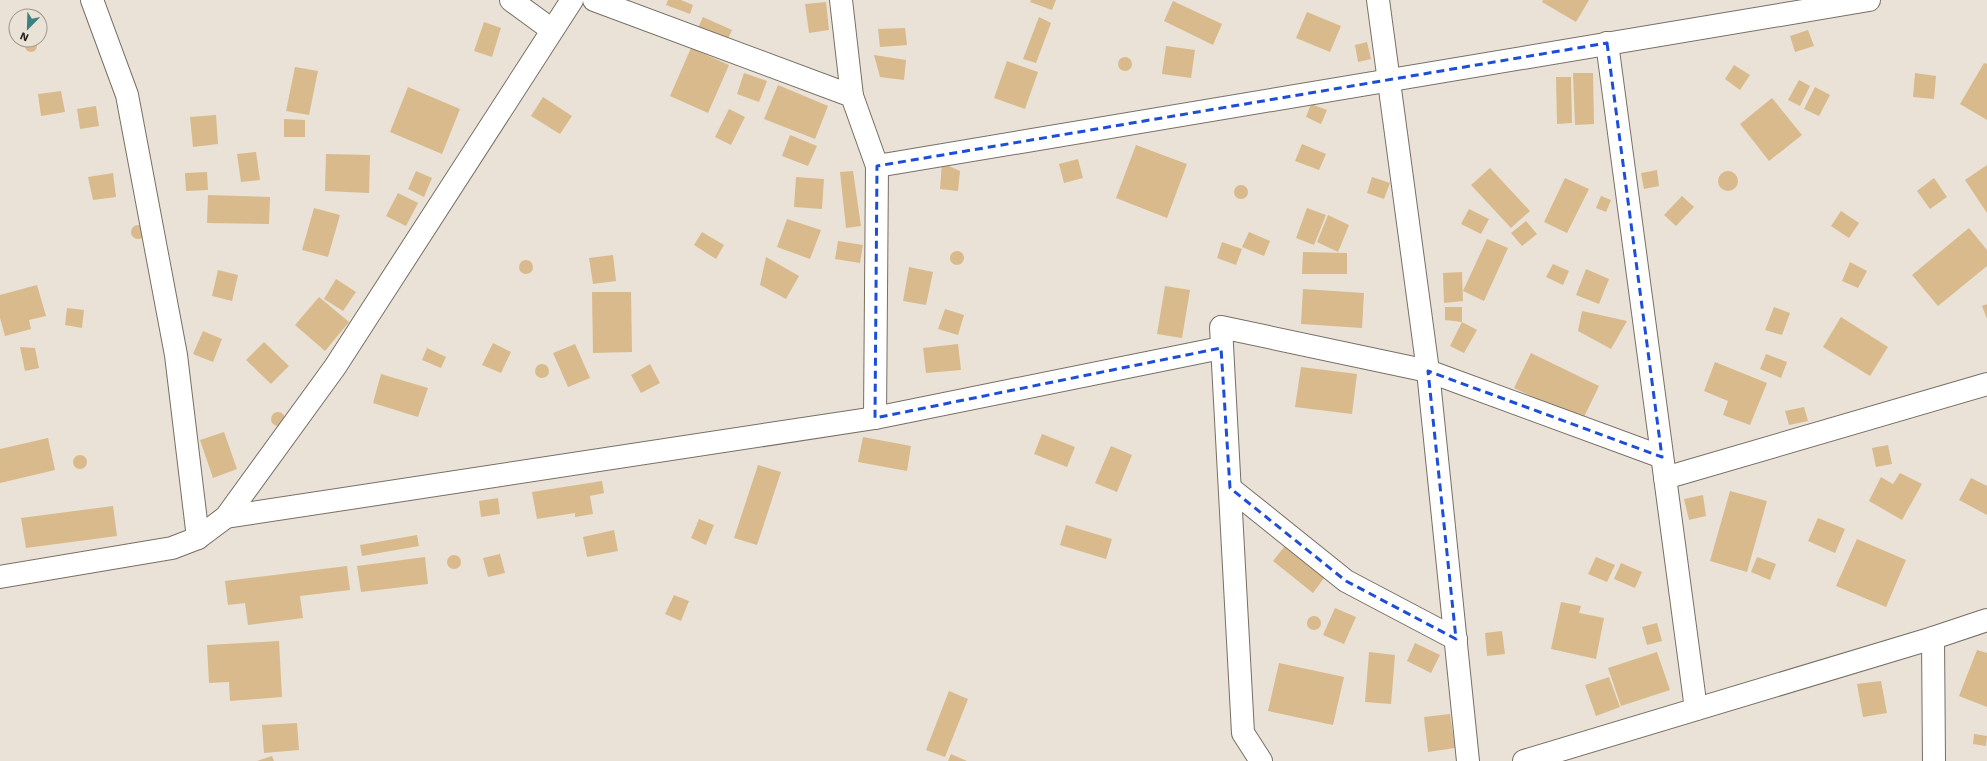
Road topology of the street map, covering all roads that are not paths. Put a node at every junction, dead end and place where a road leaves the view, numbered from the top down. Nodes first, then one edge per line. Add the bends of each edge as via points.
1 (92, 0) edge
2 (511, 0) edge
3 (572, 0) edge
4 (594, 0) edge
5 (841, 0) edge
6 (1378, 0) edge
7 (1869, 0) edge
8 (552, 30) junction
9 (1607, 43) junction
10 (1390, 81) junction
11 (852, 96) junction
12 (877, 166) junction
13 (1221, 348) junction
14 (1428, 371) junction
15 (1987, 384) edge
16 (875, 418) junction
17 (1663, 468) junction
18 (1230, 488) junction
19 (226, 517) junction
20 (198, 538) junction
21 (0, 577) edge
22 (1987, 620) edge
23 (1933, 638) junction
24 (1456, 639) junction
25 (1696, 709) junction
26 (1261, 761) edge
27 (1468, 761) edge
28 (1524, 761) edge
29 (1934, 761) edge

1 - 20 street via 127,95 176,355
2 - 8 street
3 - 8 street
4 - 11 street
5 - 11 street
6 - 10 street
7 - 9 street
8 - 19 street via 335,367
9 - 10 street
9 - 17 street
10 - 12 street
10 - 14 street
11 - 12 street
12 - 16 street
13 - 14 street via 1221,327
13 - 16 street
13 - 18 street
14 - 17 street
14 - 24 street
15 - 17 street
16 - 19 street
17 - 25 street
18 - 24 street via 1346,581
18 - 26 street via 1243,733
19 - 20 street
20 - 21 street via 172,548
22 - 23 street
23 - 25 street
23 - 29 street
24 - 27 street
25 - 28 street

